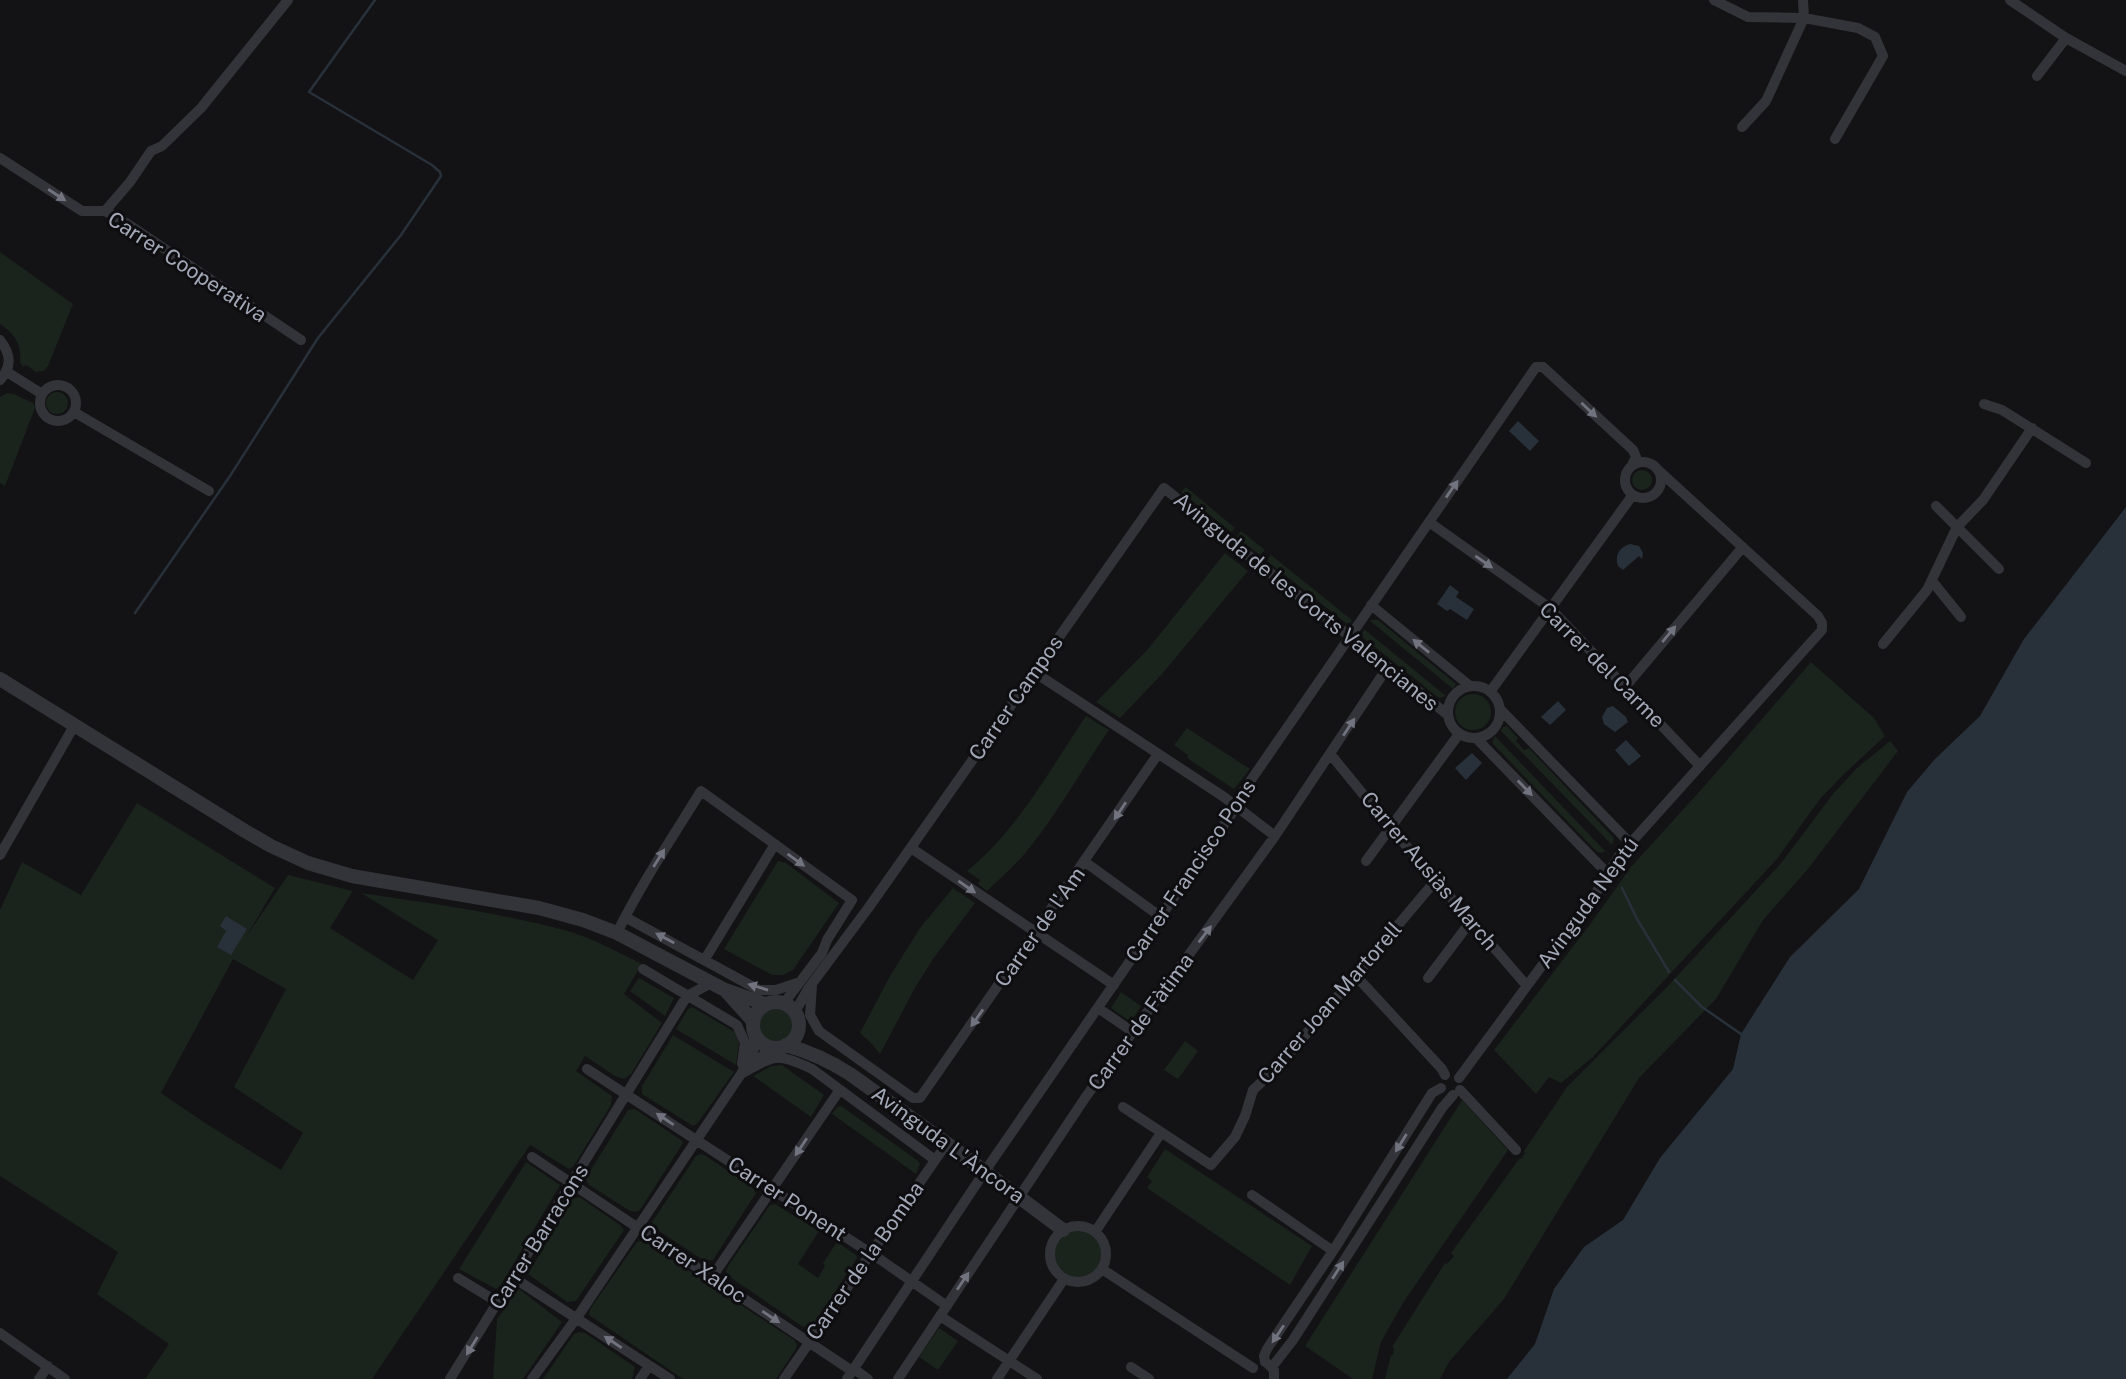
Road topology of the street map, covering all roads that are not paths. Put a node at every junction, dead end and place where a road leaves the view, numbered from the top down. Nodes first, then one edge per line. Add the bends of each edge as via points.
1 (288, 0) edge
2 (1714, 0) edge
3 (1803, 0) edge
4 (2010, 0) edge
5 (1804, 18) junction
6 (2066, 38) junction
7 (2126, 71) edge
8 (2037, 76) dead end
9 (1742, 127) dead end
10 (1835, 139) dead end
11 (0, 158) edge
12 (105, 211) junction
13 (301, 340) dead end
14 (0, 341) edge
15 (3, 376) edge
16 (43, 394) junction
17 (1984, 404) dead end
18 (74, 412) junction
19 (2032, 428) junction
20 (2085, 463) dead end
21 (1632, 465) junction
22 (1657, 469) junction
23 (1660, 486) junction
24 (1164, 488) joint
25 (1678, 490) junction
26 (209, 491) dead end
27 (1632, 496) junction
28 (1936, 506) dead end
29 (1429, 523) junction
30 (1957, 527) junction
31 (1742, 548) junction
32 (1999, 569) dead end
33 (1932, 581) junction
34 (1371, 605) junction
35 (1550, 608) junction
36 (1961, 617) dead end
37 (1350, 637) junction
38 (1882, 644) dead end
39 (1387, 668) junction
40 (1034, 672) junction
41 (0, 679) edge
42 (1470, 686) junction
43 (1625, 687) junction
44 (1490, 692) junction
45 (1500, 709) junction
46 (1448, 715) junction
47 (74, 726) junction
48 (1459, 734) junction
49 (1477, 739) junction
50 (1158, 754) junction
51 (1331, 755) junction
52 (1700, 766) junction
53 (1237, 806) junction
54 (1390, 827) junction
55 (1275, 836) junction
56 (1630, 843) junction
57 (775, 844) junction
58 (911, 848) junction
59 (0, 855) edge
60 (1366, 861) dead end
61 (1085, 862) junction
62 (1607, 873) junction
63 (1436, 880) junction
64 (869, 907) junction
65 (625, 917) junction
66 (1161, 917) junction
67 (1471, 921) junction
68 (1036, 932) junction
69 (617, 933) junction
70 (822, 953) junction
71 (705, 959) junction
72 (643, 969) dead end
73 (1356, 976) junction
74 (1428, 978) dead end
75 (800, 982) junction
76 (812, 984) junction
77 (1114, 985) junction
78 (717, 986) junction
79 (1527, 986) junction
80 (687, 996) junction
81 (765, 1004) junction
82 (790, 1008) junction
83 (1098, 1008) junction
84 (753, 1026) junction
85 (799, 1029) junction
86 (1133, 1032) junction
87 (779, 1046) junction
88 (832, 1063) junction
89 (587, 1069) dead end
90 (741, 1074) junction
91 (1445, 1075) junction
92 (1459, 1077) junction
93 (1441, 1088) junction
94 (839, 1091) junction
95 (1456, 1092) junction
96 (628, 1094) junction
97 (1123, 1107) dead end
98 (1161, 1133) junction
99 (697, 1140) junction
100 (947, 1143) junction
101 (1516, 1150) dead end
102 (532, 1157) dead end
103 (935, 1160) junction
104 (985, 1171) junction
105 (572, 1183) junction
106 (773, 1189) junction
107 (1252, 1195) dead end
108 (1020, 1197) junction
109 (638, 1227) junction
110 (1063, 1230) junction
111 (1095, 1232) junction
112 (1333, 1251) junction
113 (870, 1254) junction
114 (1102, 1269) junction
115 (712, 1277) junction
116 (458, 1278) dead end
117 (514, 1278) junction
118 (1064, 1279) junction
119 (911, 1282) junction
120 (499, 1303) junction
121 (947, 1306) junction
122 (940, 1316) junction
123 (576, 1318) junction
124 (0, 1333) edge
125 (808, 1342) junction
126 (1010, 1361) junction
127 (1268, 1365) junction
128 (48, 1366) junction
129 (649, 1366) junction
130 (1131, 1367) dead end
131 (851, 1373) edge
132 (1252, 1373) edge
133 (39, 1379) edge
134 (65, 1379) edge
135 (450, 1379) edge
136 (532, 1379) edge
137 (640, 1379) edge
138 (670, 1379) edge
139 (784, 1379) edge
140 (868, 1379) edge
141 (898, 1379) edge
142 (997, 1379) edge
143 (1037, 1379) edge
144 (1149, 1379) edge
145 (1274, 1379) edge

1 - 12 street via 201,108 151,151
2 - 5 street via 1748,17
3 - 5 street
4 - 6 street
5 - 9 street via 1766,101
5 - 10 street via 1858,28 1875,37 1883,56
6 - 7 street
6 - 8 street
11 -> 12 street, Carrer Cooperativa via 82,211
12 - 13 street, Carrer Cooperativa
14 - 15 street via 9,355
15 - 16 street
16 - 18 street via 56,385 69,388 75,396
16 - 18 street via 41,408 49,419 61,421
17 - 19 street
18 - 26 street
19 - 20 street
19 - 30 street via 1983,500
21 - 22 street via 1643,462
21 - 27 street via 1624,480
29 -> 21 street, Carrer Francisco Pons via 1538,366 1633,450
22 - 23 street
22 - 25 street
23 - 25 street
23 - 27 street via 1648,498
24 - 37 street, Avinguda de les Corts Valencianes
24 - 40 street, Carrer Campos
25 - 31 street
27 - 35 street
28 - 30 street
29 - 34 street, Carrer Francisco Pons
29 -> 35 street, Carrer del Carme
30 - 32 street
30 - 33 street
43 -> 31 street
31 - 52 street, Avinguda Neptú via 1821,619 1822,630
33 - 36 street
33 - 38 street
34 - 37 street, Carrer Francisco Pons
42 -> 34 street, Avinguda de les Corts Valencianes
35 - 43 street, Carrer del Carme
35 - 44 street
37 - 39 street, Avinguda de les Corts Valencianes
37 - 53 street, Carrer Francisco Pons
39 - 46 street, Avinguda de les Corts Valencianes
51 -> 39 street, Carrer de Fàtima
40 - 50 street
40 - 58 street, Carrer Campos
41 - 47 street
42 - 44 street
42 - 46 street via 1455,694
43 - 52 street, Carrer del Carme
44 - 45 street
45 - 49 street via 1494,729
45 - 56 street
46 - 48 street
47 - 59 street
47 - 69 street via 262,841 308,863 352,876 539,908
48 - 49 street
48 - 54 street
49 -> 62 street
50 - 53 street
50 -> 61 street, Carrer de l'Am
51 - 54 street, Carrer Ausiàs March
51 - 55 street, Carrer de Fàtima
52 - 56 street, Avinguda Neptú
53 - 55 street
53 - 66 street, Carrer Francisco Pons
54 - 60 street
54 - 63 street, Carrer Ausiàs March
86 -> 55 street, Carrer de Fàtima
56 - 62 street, Avinguda Neptú
65 -> 57 street via 701,791
57 -> 70 street via 852,900
57 - 71 street
58 - 64 street, Carrer Campos
58 -> 68 street
61 - 66 street
61 - 68 street, Carrer de l'Am
62 - 79 street, Avinguda Neptú
63 - 67 street, Carrer Ausiàs March
63 - 73 street, Carrer Joan Martorell
64 - 70 street
64 - 76 street
65 - 69 street
71 -> 65 street
66 - 77 street, Carrer Francisco Pons
67 - 74 street
67 - 79 street, Carrer Ausiàs March
68 -> 76 street, Carrer de l'Am via 920,1098 913,1098 819,1031 810,1015
68 - 77 street
69 - 78 street
70 - 75 street
75 -> 71 street via 759,990
72 - 80 street
73 - 91 street
73 - 98 street, Carrer Joan Martorell via 1253,1090 1235,1137 1211,1165
75 - 82 street
76 - 82 street
77 - 83 street, Carrer Francisco Pons
78 - 80 street, Carrer Barracons
78 - 81 street
78 - 84 street
79 - 92 street, Avinguda Neptú
80 - 90 street via 737,1025 745,1043
80 - 96 street, Carrer Barracons
81 - 82 street
81 - 84 street via 755,1014
82 - 85 street via 799,1020
83 - 86 street
83 - 104 street, Carrer Francisco Pons
84 - 87 street via 761,1042
84 - 90 street via 754,1049
85 - 87 street
85 - 88 street, Avinguda L'Àncora
86 - 108 street, Carrer de Fàtima
87 - 88 street, Avinguda L'Àncora
87 - 90 street via 765,1051
88 - 100 street, Avinguda L'Àncora
89 - 96 street
90 - 94 street via 781,1056 812,1069
90 - 99 street
91 - 92 street
91 - 93 street
92 - 95 street
93 - 95 street via 1447,1095
93 -> 112 street via 1432,1093
94 - 103 street
94 -> 106 street
95 - 101 street
127 -> 95 street via 1293,1340
99 -> 96 street, Carrer Ponent
96 - 105 street, Carrer Barracons
97 - 98 street
98 - 111 street
99 - 106 street, Carrer Ponent
99 - 109 street
100 - 103 street, Carrer de la Bomba
100 - 104 street, Avinguda L'Àncora
102 - 105 street, Carrer Xaloc
103 - 113 street, Carrer de la Bomba
104 - 108 street, Avinguda L'Àncora
104 - 119 street, Carrer Francisco Pons
105 - 109 street, Carrer Xaloc
105 - 117 street, Carrer Barracons
106 - 113 street, Carrer Ponent
106 - 115 street
107 - 112 street
108 - 110 street, Avinguda L'Àncora
121 -> 108 street, Carrer de Fàtima
109 - 115 street, Carrer Xaloc
109 - 123 street
110 - 111 street via 1079,1226
110 - 118 street via 1051,1245 1050,1255
111 - 114 street via 1106,1254
112 -> 127 street via 1267,1349
113 - 119 street, Carrer Ponent
113 - 125 street, Carrer de la Bomba
114 - 118 street via 1089,1280
114 - 132 street
115 -> 125 street, Carrer Xaloc
116 - 120 street
117 - 120 street, Carrer Barracons
117 - 123 street
118 - 126 street
119 - 121 street, Carrer Ponent
119 - 131 street, Carrer Francisco Pons
120 -> 135 street, Carrer Barracons
121 - 122 street, Carrer de Fàtima
122 - 126 street
122 - 141 street, Carrer de Fàtima
129 -> 123 street
123 - 136 street
124 - 128 street
125 - 131 street, Carrer Xaloc
125 - 139 street, Carrer de la Bomba
126 - 142 street
126 - 143 street
127 - 132 street via 1259,1363
127 - 145 street
128 - 133 street
128 - 134 street
129 - 137 street
129 - 138 street
130 - 144 street
131 - 140 street, Carrer Xaloc

